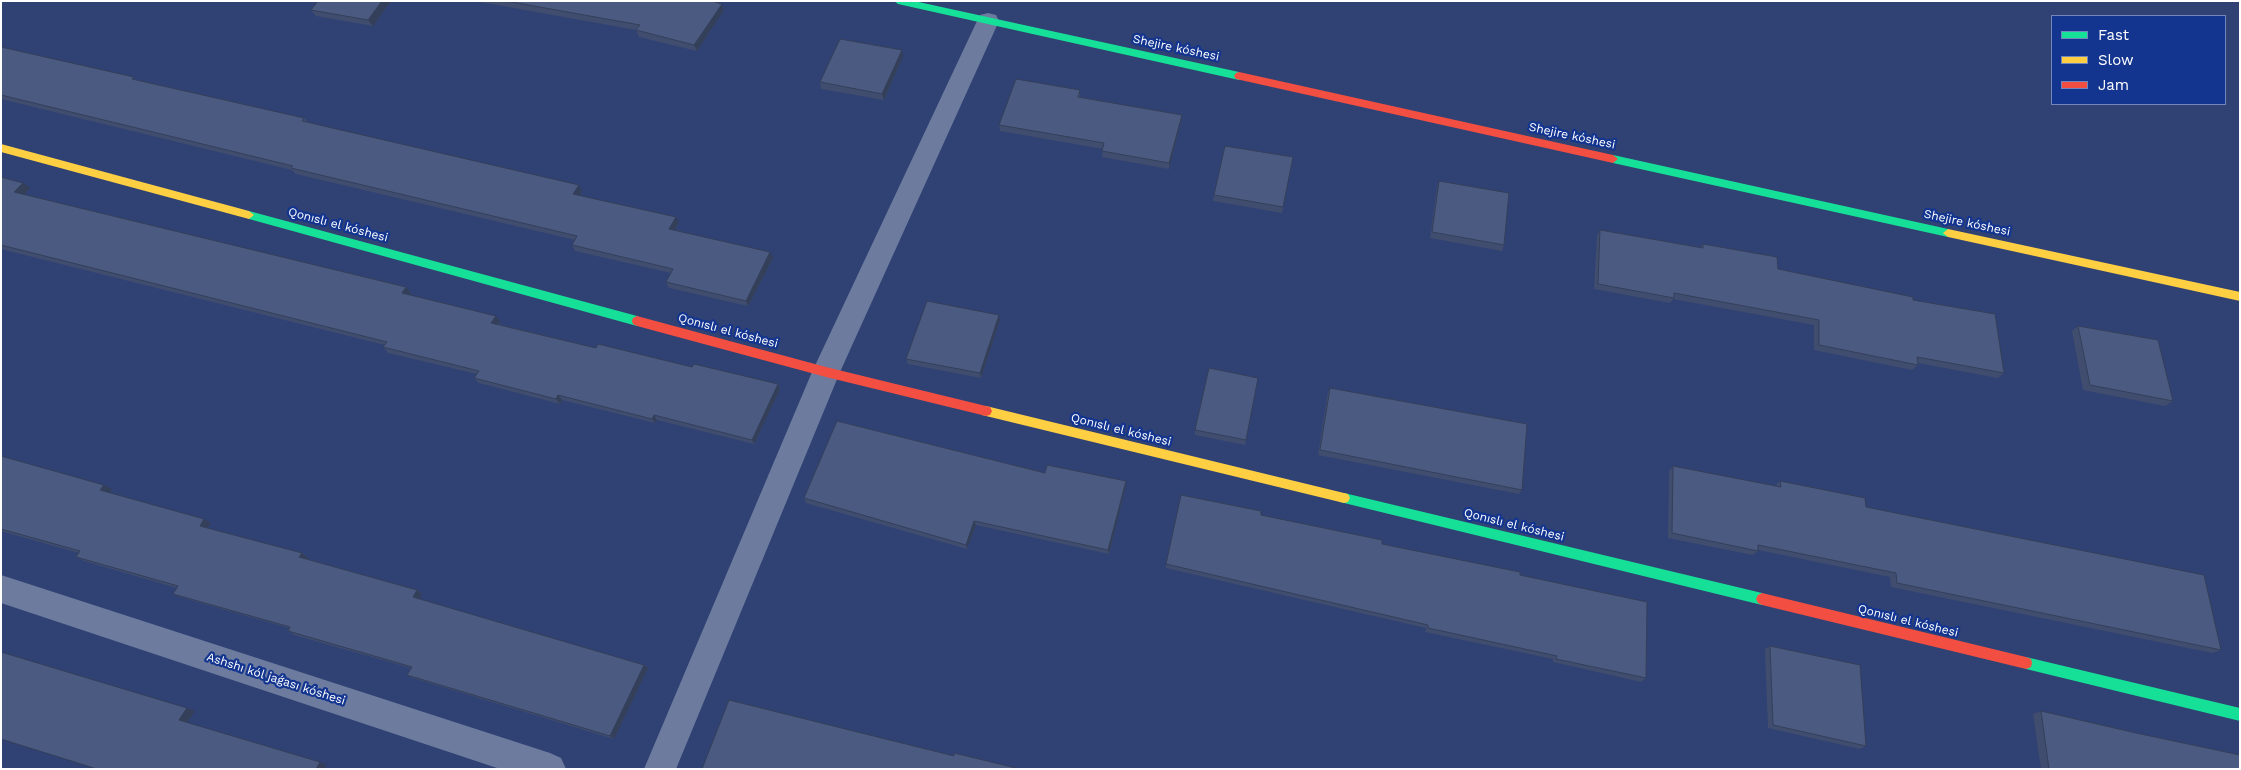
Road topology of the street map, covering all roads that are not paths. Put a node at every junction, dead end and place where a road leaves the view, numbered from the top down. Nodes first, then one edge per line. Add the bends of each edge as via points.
1 (898, 1) edge
2 (988, 21) junction
3 (1, 148) edge
4 (2240, 296) edge
5 (826, 372) junction
6 (1, 589) edge
7 (2240, 715) edge
8 (550, 769) edge
9 (660, 769) edge

1 - 2 street, Shejire kóshesi
2 - 4 street, Shejire kóshesi
2 - 5 street
3 - 5 street, Qonıslı el kóshesi
5 - 7 street, Qonıslı el kóshesi
5 - 9 street
6 - 8 street, Ashshı kól jaǵası kóshesi

